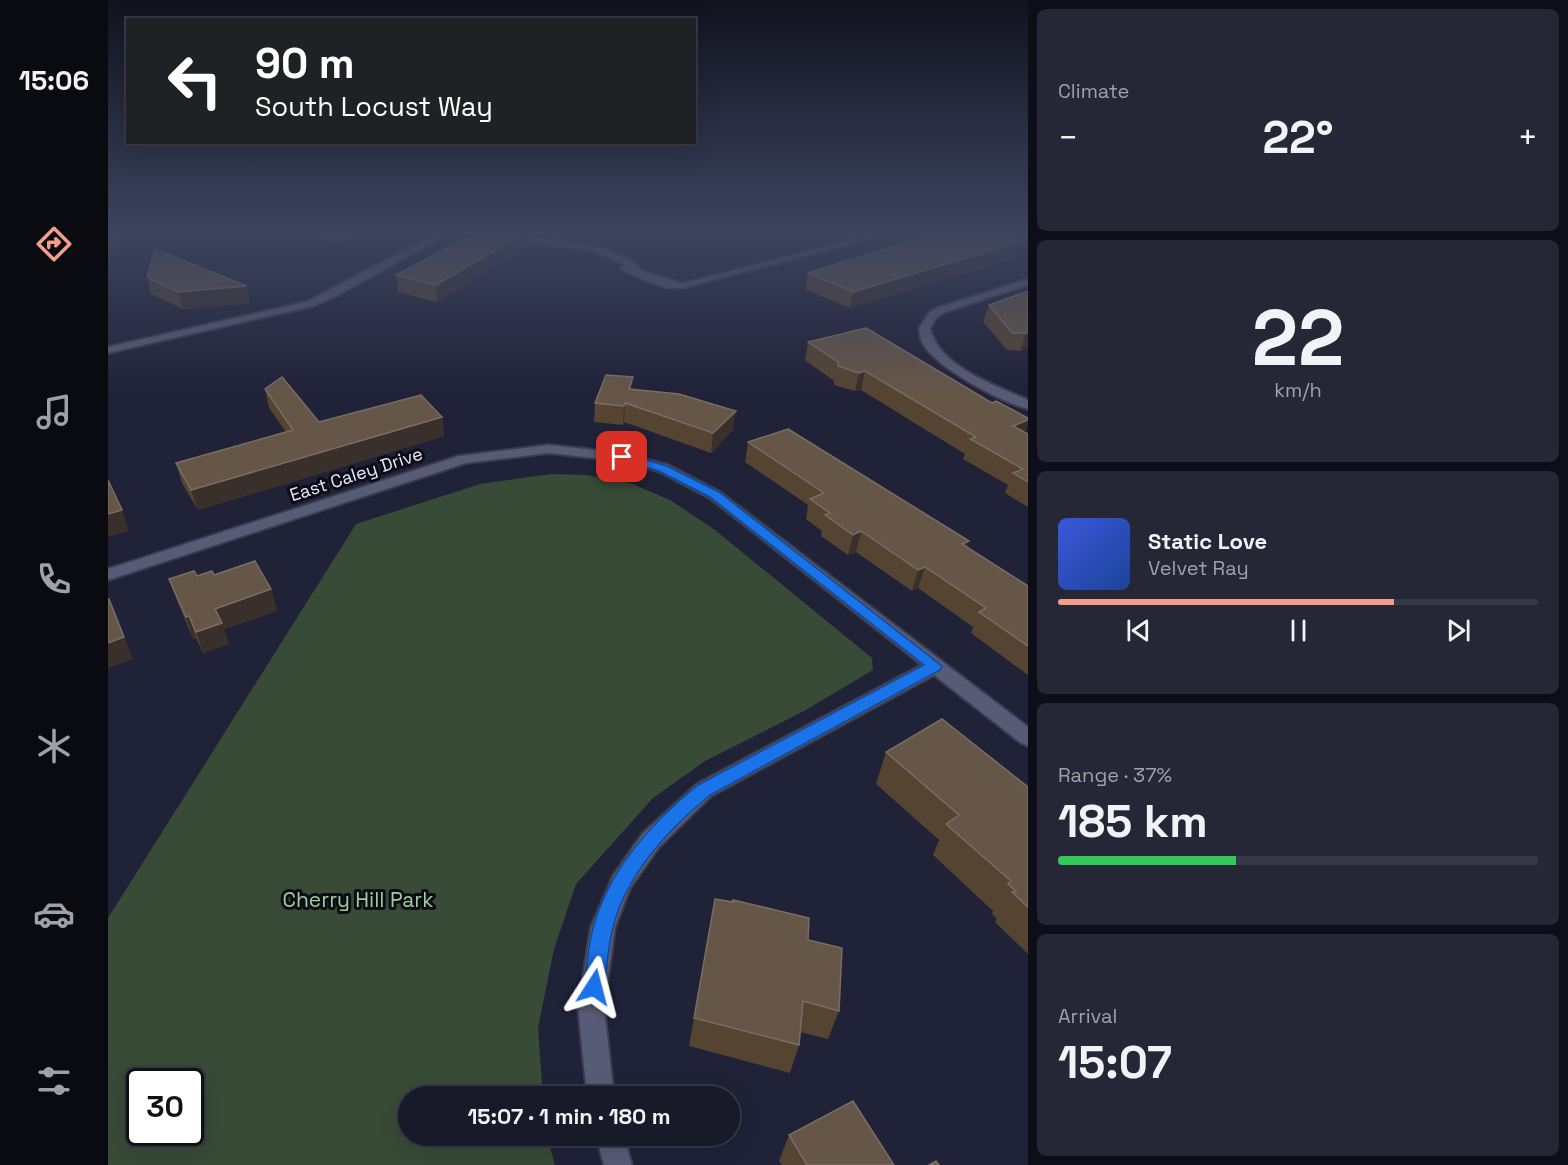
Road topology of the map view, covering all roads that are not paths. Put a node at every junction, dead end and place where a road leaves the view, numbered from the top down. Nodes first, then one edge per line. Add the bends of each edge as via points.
1 (350, 284) edge
2 (1021, 284) edge
3 (108, 349) edge
4 (1028, 405) edge
5 (108, 575) edge
6 (935, 666) junction
7 (1028, 738) edge
8 (600, 1086) edge
9 (613, 1146) edge
10 (618, 1165) edge

1 - 3 street via 309,304
2 - 4 street via 940,311 926,323 924,332 927,342 948,364
5 - 6 street, East Caley Drive via 464,459 549,449 622,457 663,468 715,495
6 - 7 street, East Caley Drive
6 - 8 street via 704,790 651,840 621,883 603,927 591,1007
9 - 10 street

